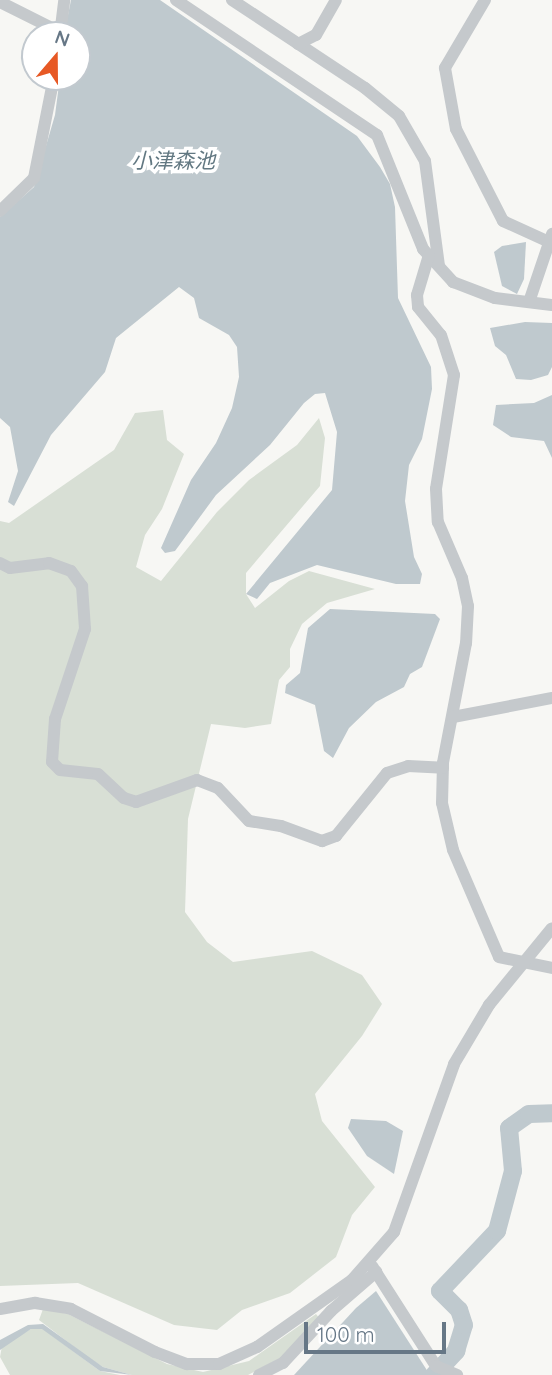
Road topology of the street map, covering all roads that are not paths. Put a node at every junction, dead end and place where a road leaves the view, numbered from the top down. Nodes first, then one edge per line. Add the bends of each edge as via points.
1 (64, 0) edge
2 (176, 0) edge
3 (232, 0) edge
4 (336, 0) edge
5 (485, 0) edge
6 (0, 2) edge
7 (37, 21) edge
8 (61, 21) edge
9 (298, 44) junction
10 (51, 91) edge
11 (0, 211) edge
12 (550, 238) edge
13 (429, 255) junction
14 (439, 269) junction
15 (529, 302) junction
16 (552, 306) edge
17 (0, 563) edge
18 (552, 698) edge
19 (453, 717) junction
20 (443, 768) junction
21 (552, 928) edge
22 (523, 964) junction
23 (552, 968) edge
24 (373, 1267) junction
25 (0, 1309) edge
26 (259, 1375) edge
27 (457, 1375) edge

1 - 8 street
2 - 13 street via 377,135
3 - 9 street
4 - 9 street via 316,35
5 - 12 street via 445,68 456,129 503,221
6 - 7 street
9 - 14 street via 365,88 399,117 415,140 425,161
10 - 11 street via 34,178
12 - 15 street
13 - 14 street
13 - 19 street via 418,307 441,335 454,375 436,489 438,522 462,578 468,606
14 - 15 street via 453,282 484,294
15 - 16 street
17 - 20 street via 10,568 49,563 71,571 82,586 85,629 55,719 52,762 60,770 98,774 135,802 197,780 218,788 249,821 281,826 322,841 336,836 387,773 408,766
18 - 19 street
19 - 20 street
20 - 22 street via 446,821 474,905 499,957
21 - 22 street
22 - 23 street
22 - 24 street via 489,1005 454,1064 394,1232
24 - 25 street via 257,1348 219,1364 169,1359 91,1317 54,1305
24 - 26 street via 283,1363
24 - 27 street via 440,1369

